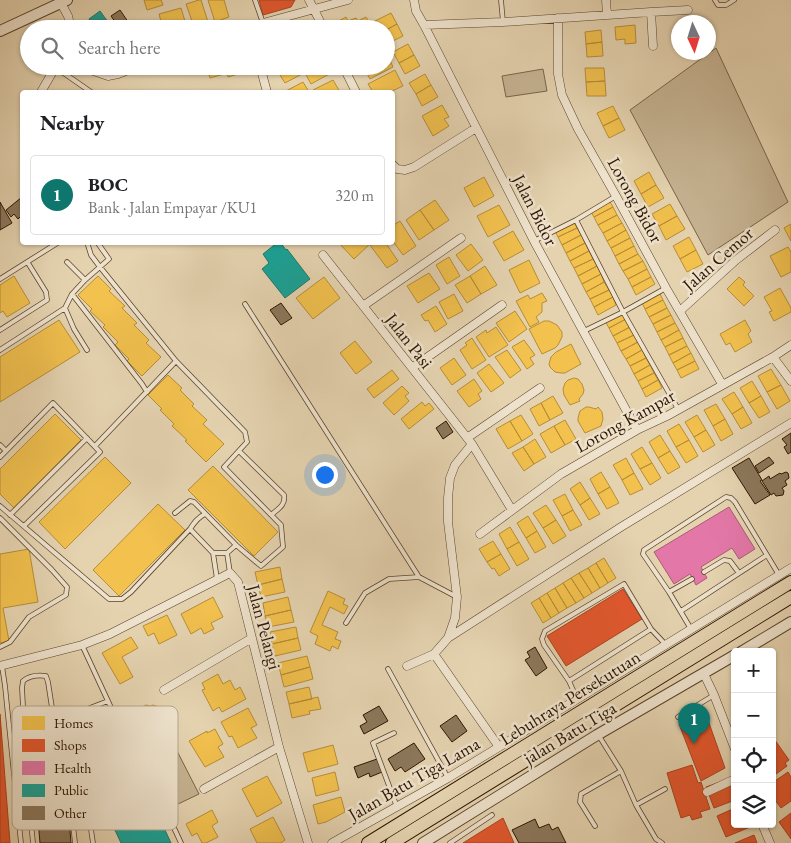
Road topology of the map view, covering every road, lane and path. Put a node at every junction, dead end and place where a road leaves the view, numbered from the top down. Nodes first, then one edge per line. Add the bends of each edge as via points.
1 (255, 0) edge
2 (309, 0) edge
3 (348, 0) edge
4 (414, 0) edge
5 (501, 0) edge
6 (606, 0) edge
7 (715, 0) edge
8 (734, 0) edge
9 (64, 2) edge
10 (314, 10) junction
11 (688, 10) dead end
12 (652, 12) junction
13 (607, 15) junction
14 (558, 18) junction
15 (23, 20) edge
16 (69, 20) edge
17 (262, 20) edge
18 (275, 20) edge
19 (319, 20) edge
20 (20, 21) edge
21 (503, 22) junction
22 (424, 25) junction
23 (0, 30) edge
24 (653, 46) dead end
25 (51, 75) edge
26 (67, 75) edge
27 (262, 75) edge
28 (347, 75) edge
29 (42, 90) edge
30 (88, 90) edge
31 (266, 90) edge
32 (355, 90) edge
33 (476, 128) junction
34 (395, 167) edge
35 (616, 196) junction
36 (576, 220) junction
37 (775, 230) dead end
38 (461, 238) dead end
39 (534, 241) junction
40 (55, 245) edge
41 (88, 245) edge
42 (99, 245) edge
43 (323, 255) dead end
44 (67, 262) dead end
45 (28, 263) junction
46 (100, 267) junction
47 (0, 280) edge
48 (85, 280) junction
49 (666, 288) junction
50 (72, 294) junction
51 (244, 304) dead end
52 (363, 306) junction
53 (502, 306) dead end
54 (65, 308) junction
55 (680, 311) junction
56 (623, 312) junction
57 (0, 330) edge
58 (582, 332) junction
59 (791, 345) edge
60 (0, 350) edge
61 (87, 350) dead end
62 (773, 357) junction
63 (176, 361) junction
64 (412, 368) junction
65 (791, 381) edge
66 (722, 384) junction
67 (540, 388) dead end
68 (147, 392) junction
69 (678, 409) junction
70 (791, 423) edge
71 (636, 430) junction
72 (87, 438) junction
73 (470, 441) junction
74 (0, 445) edge
75 (95, 446) junction
76 (6, 451) junction
77 (239, 451) junction
78 (0, 457) edge
79 (0, 506) edge
80 (512, 510) junction
81 (175, 513) dead end
82 (205, 514) junction
83 (271, 514) junction
84 (10, 515) junction
85 (0, 518) edge
86 (24, 526) junction
87 (190, 529) junction
88 (480, 534) dead end
89 (236, 544) junction
90 (213, 553) junction
91 (227, 553) junction
92 (767, 555) junction
93 (791, 568) edge
94 (704, 572) dead end
95 (739, 572) junction
96 (230, 573) junction
97 (779, 575) junction
98 (419, 577) junction
99 (692, 579) dead end
100 (217, 580) junction
101 (791, 582) edge
102 (669, 592) junction
103 (457, 597) junction
104 (791, 597) edge
105 (681, 611) junction
106 (791, 622) edge
107 (346, 623) dead end
108 (651, 629) junction
109 (692, 630) junction
110 (252, 638) junction
111 (448, 638) junction
112 (82, 645) junction
113 (666, 645) junction
114 (0, 647) edge
115 (748, 648) edge
116 (434, 654) junction
117 (731, 657) edge
118 (1, 666) edge
119 (408, 666) dead end
120 (388, 669) dead end
121 (704, 674) junction
122 (569, 682) junction
123 (5, 686) junction
124 (0, 687) edge
125 (164, 690) dead end
126 (714, 695) junction
127 (578, 699) junction
128 (108, 701) junction
129 (23, 706) edge
130 (52, 706) edge
131 (95, 706) edge
132 (110, 706) edge
133 (678, 717) dead end
134 (394, 733) dead end
135 (598, 734) junction
136 (731, 739) edge
137 (279, 747) junction
138 (499, 747) junction
139 (12, 751) edge
140 (621, 771) junction
141 (448, 778) junction
142 (731, 781) edge
143 (204, 789) dead end
144 (665, 789) dead end
145 (707, 792) dead end
146 (636, 805) junction
147 (397, 807) junction
148 (492, 815) dead end
149 (594, 826) dead end
150 (764, 828) edge
151 (21, 830) edge
152 (33, 830) edge
153 (74, 830) edge
154 (91, 830) edge
155 (175, 830) edge
156 (22, 843) edge
157 (34, 843) edge
158 (75, 843) edge
159 (93, 843) edge
160 (181, 843) edge
161 (308, 843) edge
162 (332, 843) edge
163 (368, 843) edge
164 (392, 843) edge
165 (424, 843) edge
166 (450, 843) edge
167 (662, 843) edge
168 (770, 843) edge

1 - 17 lane
2 - 10 street
3 - 10 street
4 - 22 street, Jalan Bidor
5 - 21 lane
6 - 13 street
7 - 8 lane via 718,5 726,5
9 - 15 street
9 - 16 street
10 - 18 street
10 - 19 street
11 - 12 street
12 - 13 street
12 - 24 street
13 - 14 street
14 - 21 street
14 - 35 street, Lorong Bidor via 558,74 562,95
20 - 23 street
21 - 22 street
22 - 33 street, Jalan Bidor
25 - 29 street
26 - 30 lane
27 - 31 street
28 - 32 street
33 - 34 street via 414,167 405,170
33 - 39 street, Jalan Bidor
35 - 36 lane
35 - 49 street, Lorong Bidor
36 - 39 lane
36 - 56 lane
37 - 55 street, Jalan Cemor
38 - 52 street
39 - 58 street, Jalan Bidor
40 - 45 lane
41 - 46 lane
42 - 46 lane via 109,259
43 - 52 street, Jalan Pasi
44 - 48 lane
45 - 47 lane
45 - 57 lane via 46,292 47,300
46 - 48 lane
46 - 63 lane
48 - 50 lane
49 - 55 street, Lorong Bidor
49 - 56 lane
50 - 54 lane
50 - 68 lane
51 - 98 lane
52 - 64 street, Jalan Pasi
53 - 64 street
54 - 60 lane
54 - 61 lane
55 - 66 street, Lorong Bidor
56 - 58 lane
56 - 69 lane
58 - 71 street, Jalan Bidor
59 - 62 street, Lorong Kampar
62 - 65 street
62 - 66 street, Lorong Kampar
63 - 68 lane
63 - 77 lane via 245,432 247,442
64 - 73 street, Jalan Pasi
66 - 69 street, Lorong Kampar
67 - 73 street
68 - 75 lane
69 - 71 street, Lorong Kampar
70 - 111 street
71 - 80 street, Lorong Kampar via 561,474
72 - 75 lane
72 - 76 lane via 53,403
72 - 84 lane
73 - 80 street, Jalan Pasi
73 - 103 street via 454,465 448,498
74 - 76 lane
75 - 86 lane via 100,452
76 - 78 lane
77 - 83 lane via 224,467
77 - 83 lane via 284,495 284,504
79 - 84 lane
80 - 88 street, Lorong Kampar
81 - 82 lane via 190,501
82 - 87 lane
82 - 89 lane
83 - 89 lane via 282,525 283,547 261,566
84 - 86 lane
85 - 114 lane via 67,587 66,595 29,617 10,642
86 - 87 lane via 109,599 122,599 131,592
87 - 90 lane
89 - 91 lane
90 - 91 lane
90 - 100 lane
91 - 96 lane
92 - 95 lane
92 - 97 lane
92 - 102 lane via 735,502 726,497 644,550 643,554
93 - 97 street, Jalan Batu Tiga Lama
94 - 95 lane via 724,560 730,561
95 - 105 lane
96 - 100 street, Jalan Pelangi
96 - 110 street, Jalan Pelangi via 238,582
97 - 109 street, Jalan Batu Tiga Lama
98 - 103 lane
98 - 107 lane via 389,579 365,594
99 - 102 lane
100 - 112 street, Jalan Pelangi
101 - 163 highway, Lebuhraya Persekutuan
102 - 105 lane
103 - 111 street via 455,618
104 - 164 highway, Lebuhraya Persekutuan
105 - 109 lane
106 - 115 street
108 - 113 lane
108 - 122 lane
108 - 122 lane via 624,584 545,631 544,646
109 - 113 street, Jalan Batu Tiga Lama
110 - 125 street
110 - 137 street, Jalan Pelangi
111 - 116 street
112 - 118 street, Jalan Pelangi
112 - 128 lane
113 - 127 street, Jalan Batu Tiga Lama
116 - 119 street
116 - 138 street
117 - 121 street, jalan Batu Tiga
118 - 123 lane
120 - 141 lane
121 - 126 street
121 - 135 street, jalan Batu Tiga
122 - 127 lane
123 - 124 lane
123 - 139 lane
126 - 133 lane
126 - 136 street
127 - 138 street, Jalan Batu Tiga Lama
128 - 131 lane
128 - 132 lane
129 - 130 lane via 23,681 41,675 46,676
134 - 147 lane via 373,744
135 - 140 lane
135 - 165 street, jalan Batu Tiga
137 - 143 street
137 - 161 street, Jalan Pelangi
138 - 141 street, Jalan Batu Tiga Lama
140 - 146 lane
140 - 149 lane via 581,794 580,802
141 - 147 street, Jalan Batu Tiga Lama
142 - 145 street
144 - 146 lane
146 - 167 lane via 656,839
147 - 162 street, Jalan Batu Tiga Lama
148 - 166 lane
150 - 168 street
151 - 156 lane
152 - 157 lane
153 - 158 lane
154 - 159 lane
155 - 160 lane

